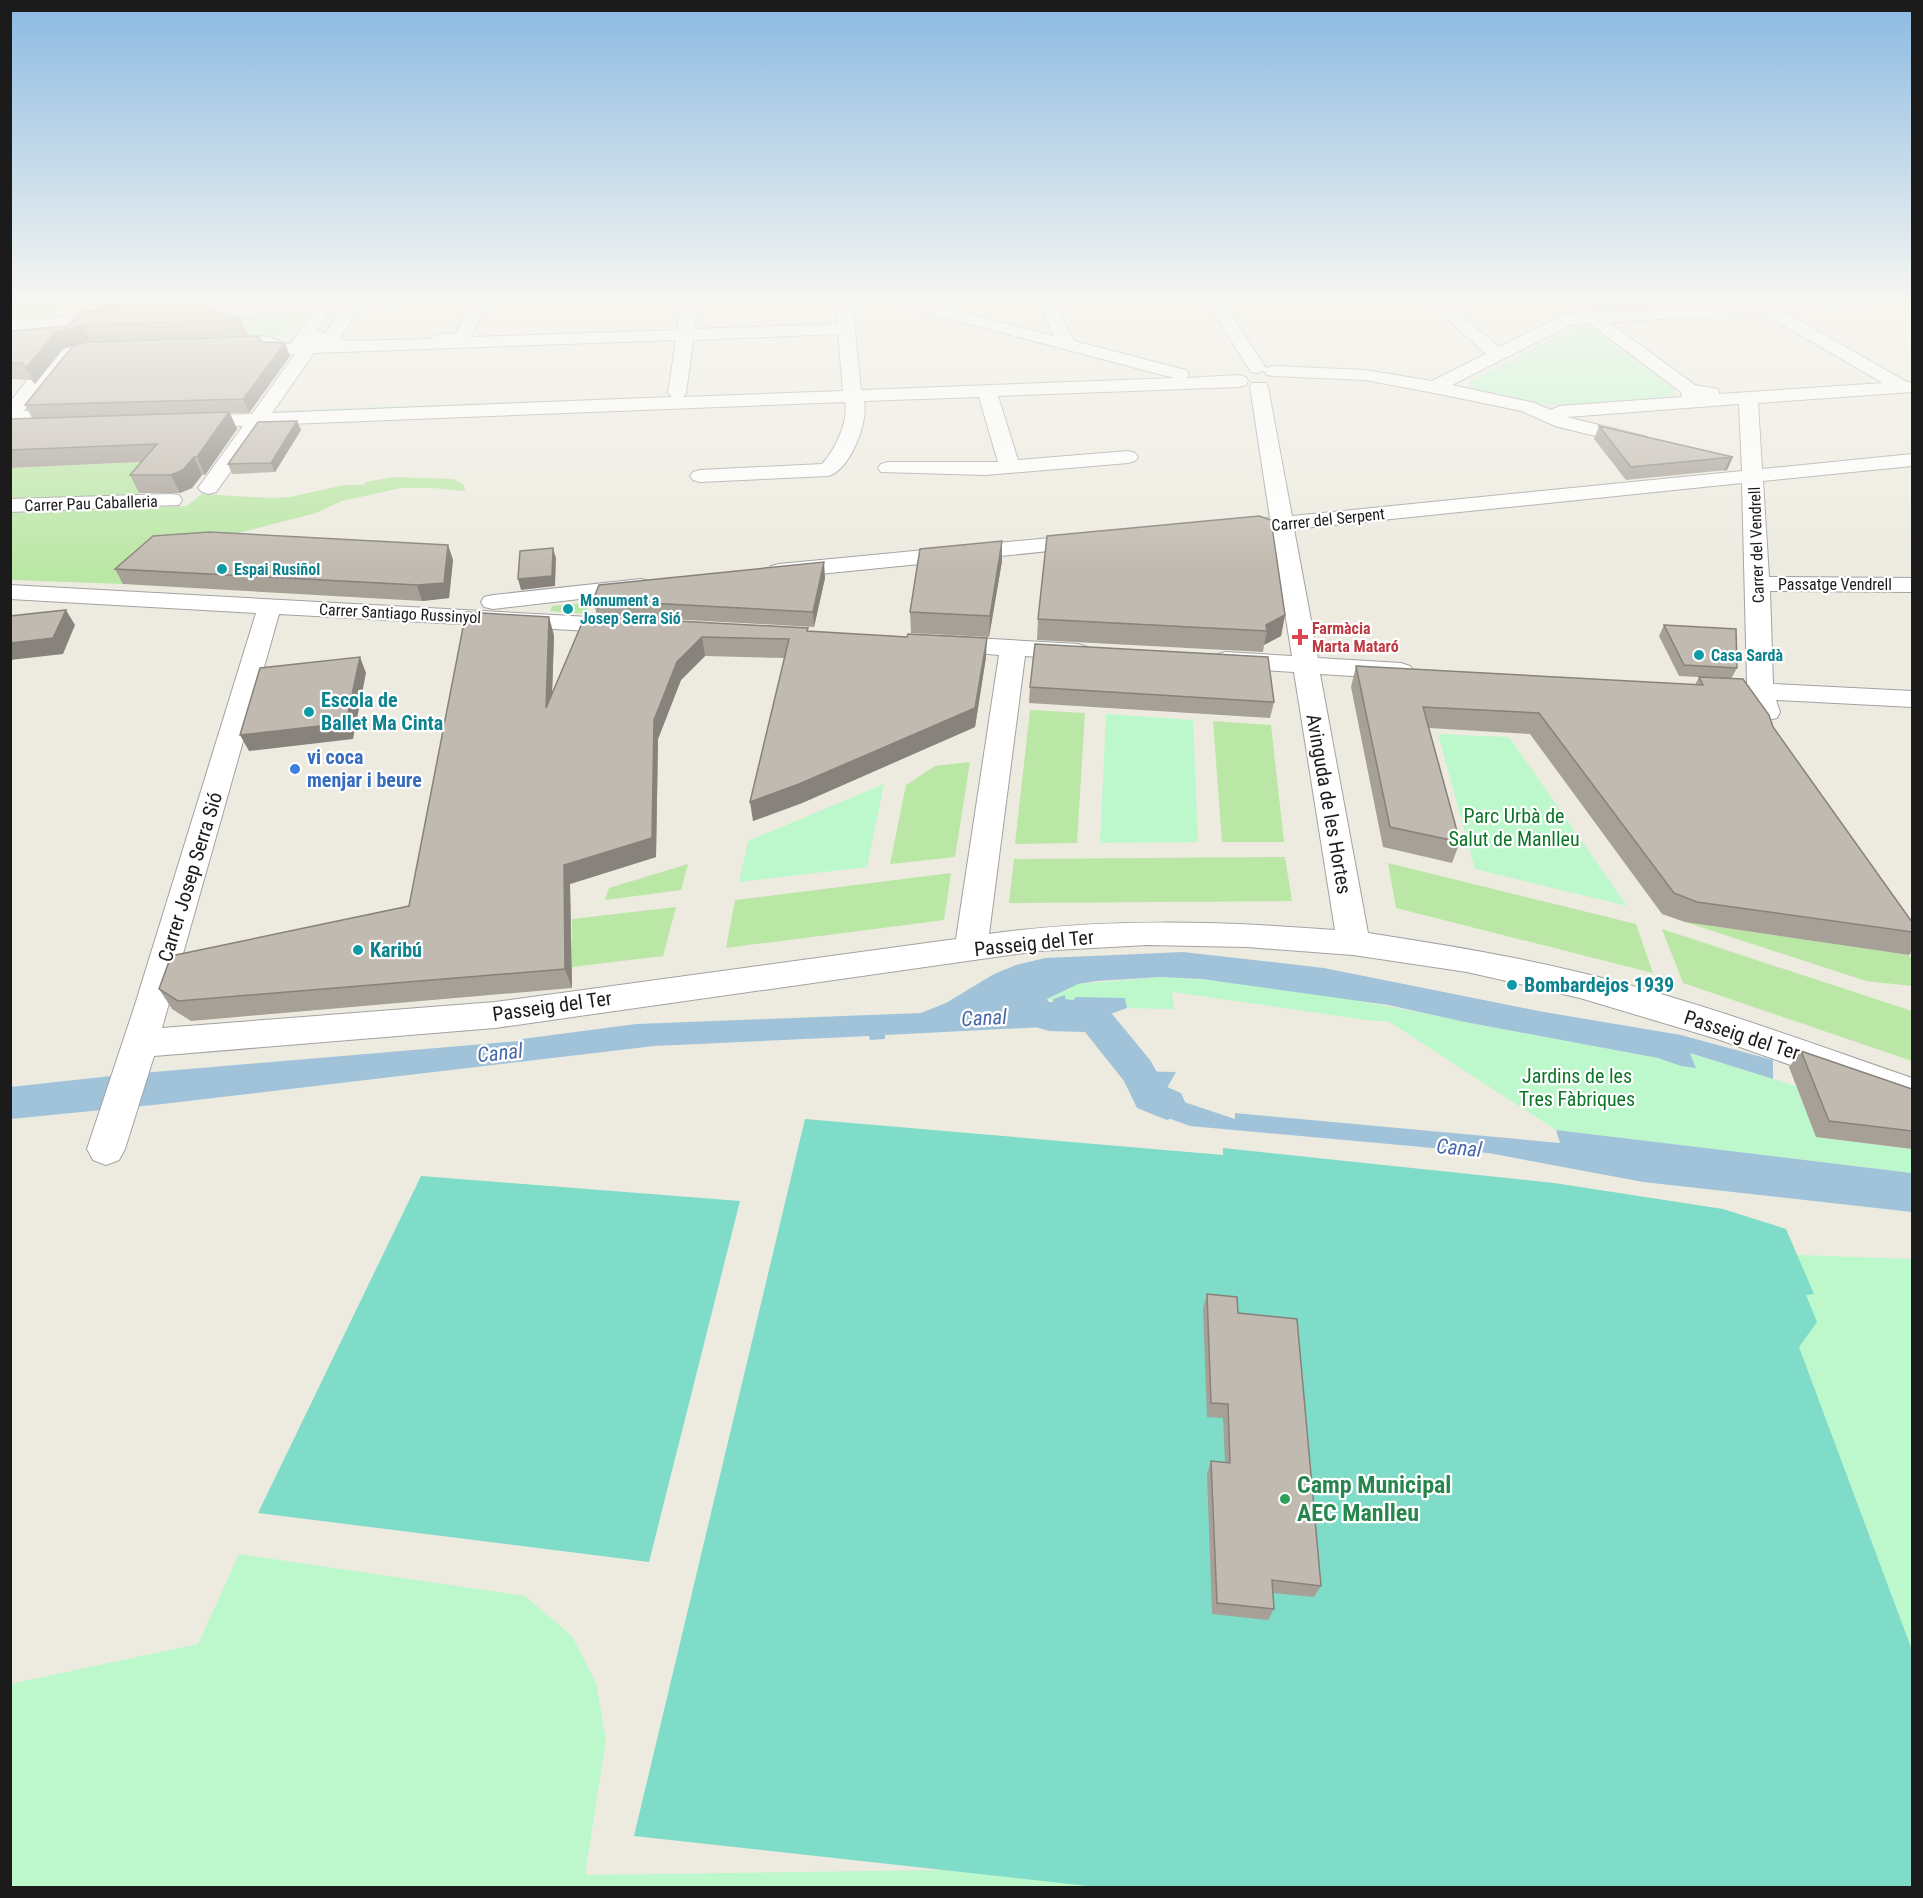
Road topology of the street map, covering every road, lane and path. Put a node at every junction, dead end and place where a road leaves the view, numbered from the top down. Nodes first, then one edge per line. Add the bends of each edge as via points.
1 (22, 391) edge
2 (31, 391) edge
3 (42, 391) edge
4 (279, 391) edge
5 (878, 391) edge
6 (1013, 391) edge
7 (1261, 391) edge
8 (1407, 391) edge
9 (1451, 391) edge
10 (1684, 391) edge
11 (1860, 391) edge
12 (852, 392) junction
13 (987, 392) junction
14 (677, 393) joint
15 (1691, 396) junction
16 (1748, 399) junction
17 (1541, 414) junction
18 (11, 415) edge
19 (262, 415) junction
20 (175, 417) edge
21 (92, 420) edge
22 (1660, 445) edge
23 (1128, 457) dead end
24 (1912, 460) edge
25 (1730, 461) dead end
26 (888, 468) dead end
27 (1010, 468) junction
28 (699, 470) dead end
29 (1753, 471) junction
30 (209, 488) dead end
31 (171, 500) edge
32 (10, 506) edge
33 (1283, 524) junction
34 (1200, 532) edge
35 (1117, 539) edge
36 (762, 572) edge
37 (657, 584) edge
38 (1758, 584) junction
39 (1912, 585) edge
40 (10, 591) edge
41 (270, 605) junction
42 (401, 613) junction
43 (649, 627) edge
44 (919, 642) edge
45 (1014, 648) junction
46 (1107, 653) edge
47 (1200, 659) edge
48 (1305, 665) junction
49 (1421, 672) edge
50 (1678, 687) edge
51 (1760, 692) junction
52 (1912, 699) edge
53 (1774, 735) edge
54 (1353, 943) junction
55 (971, 948) junction
56 (135, 1058) junction
57 (1912, 1093) edge
58 (106, 1149) dead end

1 - 18 street
2 - 18 street
3 - 18 street via 25,412
4 - 19 street
5 - 12 street
6 - 13 street
7 - 33 street, Avinguda de les Hortes
8 - 17 street
9 - 17 street via 1528,407
10 - 15 street
11 - 16 street
12 - 13 street
12 - 14 street
12 - 19 street
12 - 28 street via 856,420 839,458 828,470
13 - 27 street
14 - 19 street
15 - 16 street
15 - 17 street
16 - 29 street, Carrer del Vendrell
17 - 22 street via 1579,427
18 - 21 street
19 - 20 street
19 - 30 street
23 - 27 street
24 - 29 street, Carrer del Serpent
25 - 29 street
26 - 27 street
29 - 33 street, Carrer del Serpent
29 - 38 street, Carrer del Vendrell
31 - 32 street, Carrer Pau Caballeria
33 - 34 street, Carrer del Serpent
33 - 48 street, Avinguda de les Hortes
35 - 36 street
37 - 42 street
38 - 39 street, Passatge Vendrell
38 - 51 street, Carrer del Vendrell
40 - 41 street, Carrer Santiago Russinyol
41 - 42 street, Carrer Santiago Russinyol
41 - 56 street, Carrer Josep Serra Sió
42 - 43 street, Carrer Santiago Russinyol
44 - 45 street
45 - 46 street
45 - 55 street
47 - 48 street
48 - 49 street
48 - 54 street, Avinguda de les Hortes
50 - 51 street
51 - 52 street
51 - 53 street, Carrer del Vendrell
54 - 55 street, Passeig del Ter via 1247,934 1147,933 1038,939
54 - 57 street, Passeig del Ter via 1467,960 1580,985 1726,1028
55 - 56 street, Passeig del Ter via 495,1015
56 - 58 street, Carrer Josep Serra Sió

